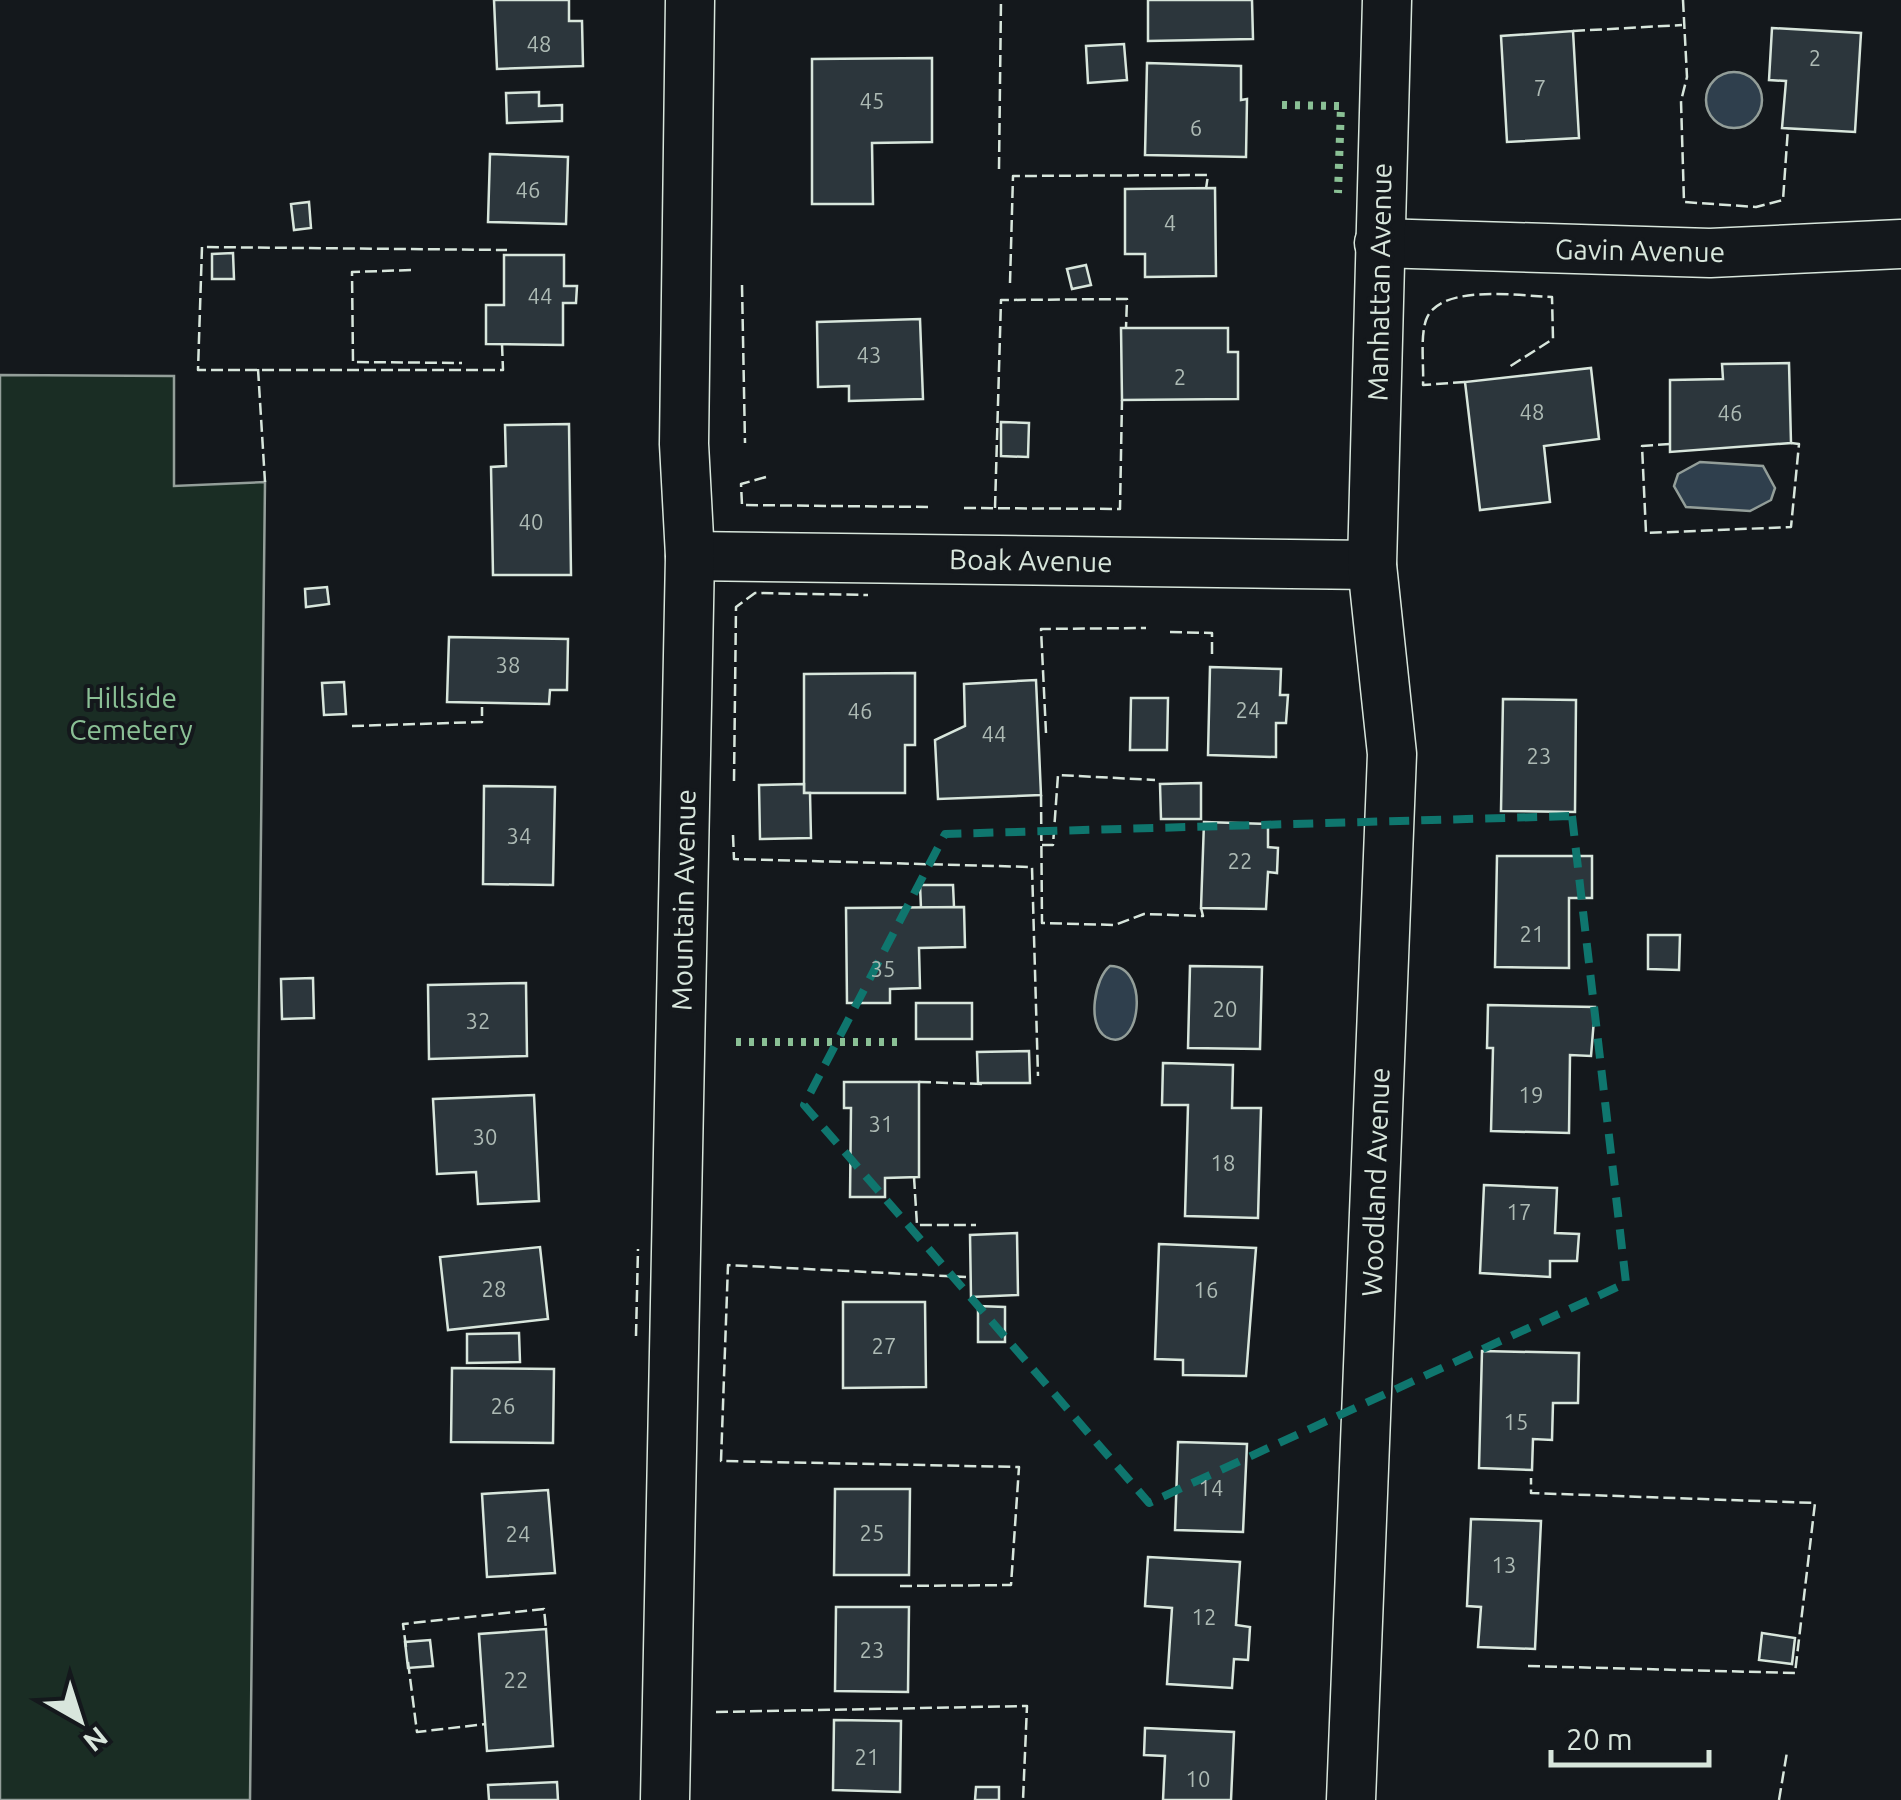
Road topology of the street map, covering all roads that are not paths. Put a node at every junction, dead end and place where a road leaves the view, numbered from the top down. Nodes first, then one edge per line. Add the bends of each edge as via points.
1 (690, 0) edge
2 (1387, 0) edge
3 (1379, 243) junction
4 (1901, 244) edge
5 (690, 556) junction
6 (1372, 565) junction
7 (665, 1800) edge
8 (1350, 1800) edge

1 - 5 street, Mountain Avenue via 684,444
2 - 3 street, Manhattan Avenue
3 - 4 street, Gavin Avenue via 1710,253
3 - 6 street, Manhattan Avenue
5 - 6 street, Boak Avenue
5 - 7 street, Mountain Avenue
6 - 8 street, Woodland Avenue via 1392,754

